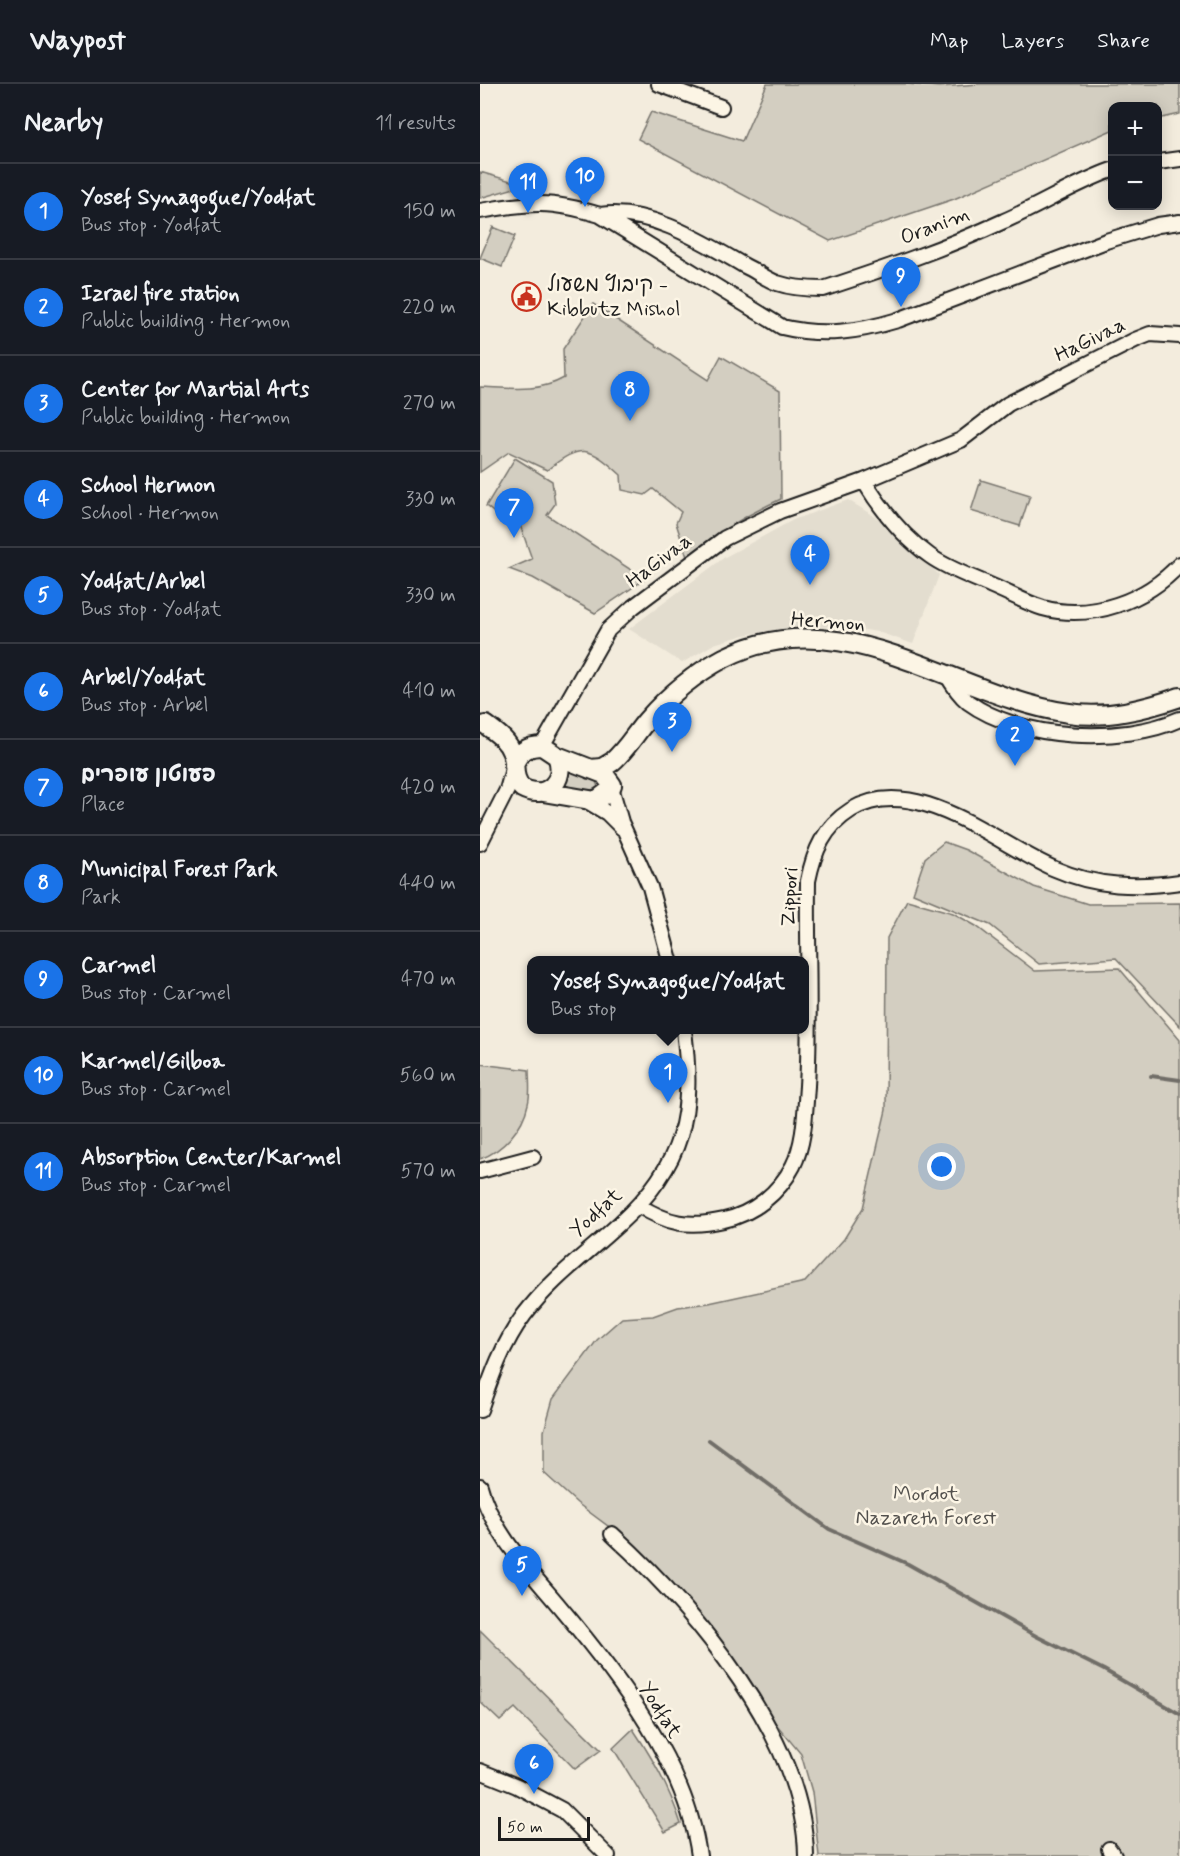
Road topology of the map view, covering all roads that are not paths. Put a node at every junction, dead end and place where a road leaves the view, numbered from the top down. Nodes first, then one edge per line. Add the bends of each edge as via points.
1 (658, 84) edge
2 (721, 107) dead end
3 (1180, 159) edge
4 (1162, 161) edge
5 (1108, 172) edge
6 (480, 211) edge
7 (600, 215) junction
8 (1180, 222) edge
9 (1180, 336) edge
10 (864, 481) junction
11 (1180, 564) edge
12 (945, 673) junction
13 (1180, 697) edge
14 (1180, 719) edge
15 (483, 724) edge
16 (631, 741) junction
17 (537, 746) junction
18 (557, 756) junction
19 (514, 767) junction
20 (590, 769) junction
21 (612, 786) junction
22 (539, 793) junction
23 (587, 801) junction
24 (492, 820) junction
25 (625, 831) junction
26 (480, 843) edge
27 (1180, 882) edge
28 (669, 956) edge
29 (808, 956) edge
30 (684, 1034) edge
31 (809, 1034) edge
32 (533, 1157) dead end
33 (480, 1171) edge
34 (638, 1205) junction
35 (480, 1410) edge
36 (480, 1486) edge
37 (612, 1534) dead end
38 (480, 1771) edge
39 (699, 1855) edge
40 (608, 1856) edge
41 (806, 1856) edge

1 - 2 street
3 - 4 street
5 - 7 street, Oranim via 1004,222 823,289 777,283 676,230 652,222 617,213
6 - 7 street via 543,202
7 - 8 street via 782,327 831,334 865,330 898,320 1106,241
9 - 10 street, HaGivaa via 1150,334 1135,340 1008,404 961,440
10 - 11 street via 890,517 931,557 1042,608 1070,612 1117,605 1151,590
10 - 17 street, HaGivaa via 780,511 725,538 618,618
12 - 13 street, Hermon via 1068,713 1124,712
12 - 14 street via 968,701 995,716 1029,727 1114,735
12 - 16 street, Hermon via 872,647 815,639 776,642 749,648 704,671 662,704
15 - 17 street
15 - 19 street via 509,746
16 - 20 street, Hermon via 612,762
16 - 21 street, Hermon
17 - 18 street
17 - 19 street via 517,757
18 - 20 street
18 - 22 street via 558,780 553,788
19 - 22 street via 522,788
19 - 24 street
20 - 21 street via 604,774
21 - 23 street via 596,801
21 - 25 street
22 - 23 street
22 - 24 street via 515,797
23 - 25 street
24 - 26 street
25 - 28 street via 650,887
27 - 29 street, Zippori via 1119,886 1092,882 1055,869 945,812 915,800 887,799 859,806 837,819 821,839 808,881
30 - 34 street, Yodfat via 689,1086 681,1138 654,1188
31 - 34 street, Zippori via 805,1119 794,1165 770,1197 733,1218 685,1225 659,1219
32 - 33 street
34 - 35 street, Yodfat via 583,1253 524,1315 492,1373
36 - 39 street, Yodfat via 484,1502 514,1552 578,1629 652,1731 686,1805
37 - 41 street via 644,1563 703,1632 754,1702 797,1790 806,1829
38 - 40 street via 518,1785 562,1810

